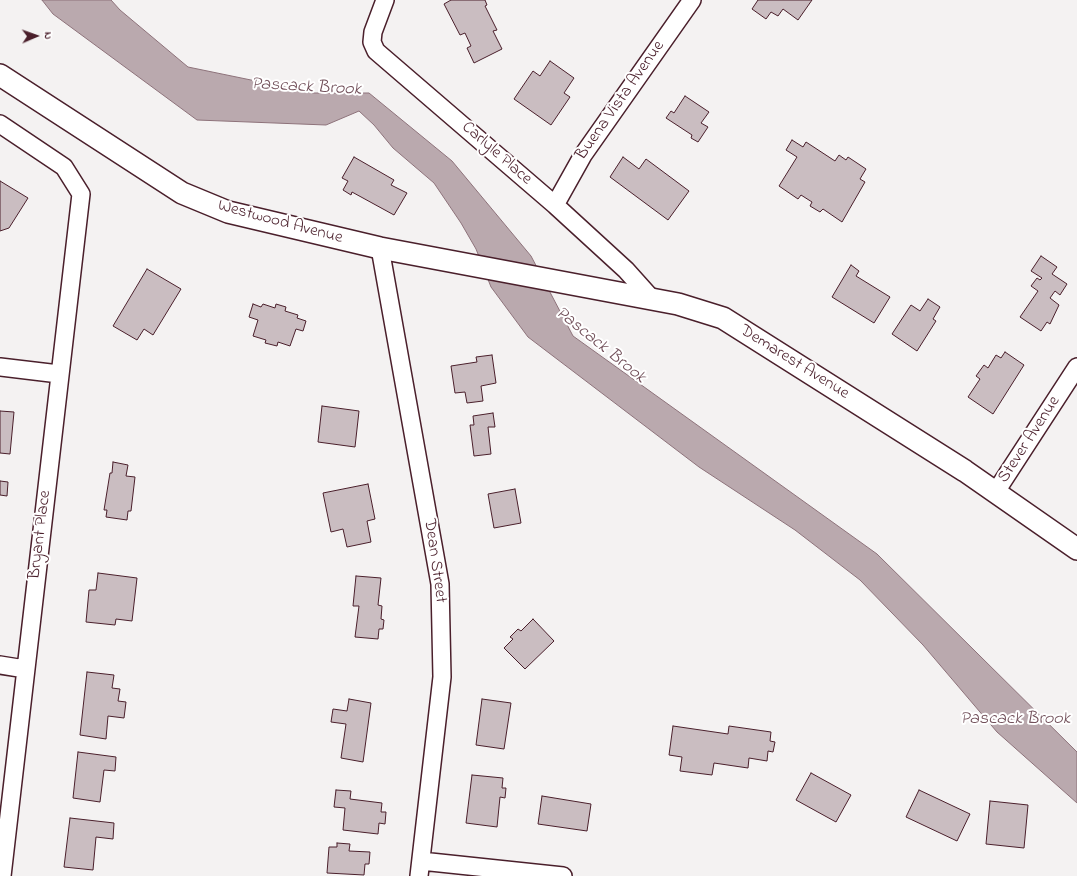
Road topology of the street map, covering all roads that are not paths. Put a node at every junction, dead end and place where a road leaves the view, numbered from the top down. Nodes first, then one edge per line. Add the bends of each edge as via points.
1 (385, 0) edge
2 (692, 0) edge
3 (0, 75) edge
4 (0, 124) edge
5 (556, 205) junction
6 (380, 248) junction
7 (475, 265) joint
8 (652, 299) junction
9 (0, 367) edge
10 (1077, 367) edge
11 (59, 374) junction
12 (995, 493) junction
13 (1077, 549) edge
14 (0, 665) edge
15 (25, 669) junction
16 (420, 869) edge
17 (2, 876) edge
18 (563, 876) edge

1 - 5 street, Carlyle Place via 373,32 372,42 376,51
2 - 5 street, Buena Vista Avenue via 583,155
3 - 6 street, Westwood Avenue via 182,192 228,212
4 - 11 street, Bryant Place via 64,167 81,194
5 - 8 street, Carlyle Place via 626,270
6 - 7 street, Westwood Avenue
6 - 16 street, Dean Street via 440,584 442,677
7 - 8 street, Demarest Avenue
8 - 12 street, Demarest Avenue via 723,318 965,471
9 - 11 street
10 - 12 street, Stever Avenue
11 - 15 street, Bryant Place
12 - 13 street, Demarest Avenue
14 - 15 street
15 - 17 street, Bryant Place
16 - 18 street

